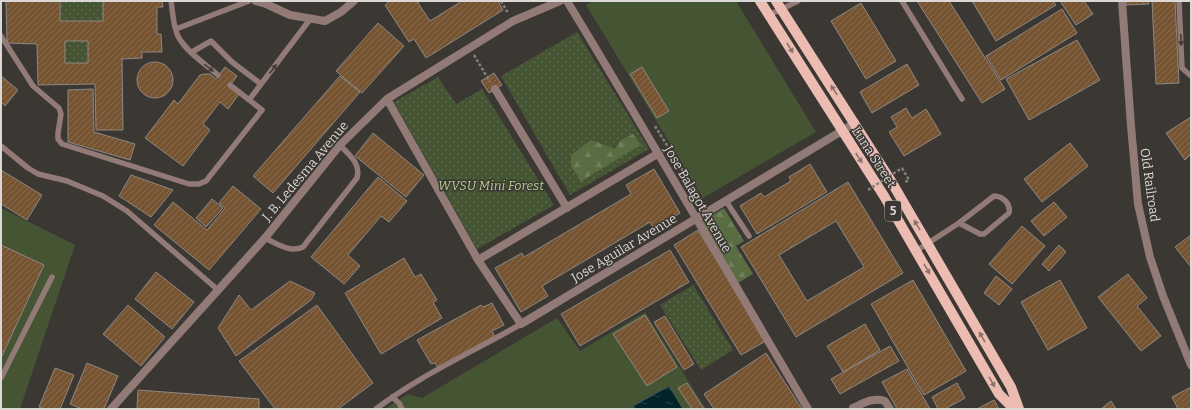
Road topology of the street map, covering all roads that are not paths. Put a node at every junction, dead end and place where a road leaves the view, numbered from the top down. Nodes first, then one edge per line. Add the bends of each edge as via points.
1 (171, 1) edge
2 (249, 1) edge
3 (256, 1) edge
4 (354, 1) edge
5 (560, 1) edge
6 (567, 1) edge
7 (760, 1) edge
8 (798, 1) edge
9 (902, 1) edge
10 (1122, 1) edge
11 (1179, 1) edge
12 (779, 5) edge
13 (769, 15) junction
14 (311, 18) junction
15 (176, 29) junction
16 (1, 36) edge
17 (192, 52) junction
18 (218, 75) dead end
19 (1191, 76) edge
20 (260, 84) junction
21 (230, 85) dead end
22 (495, 89) road end
23 (387, 99) junction
24 (962, 99) dead end
25 (249, 100) junction
26 (855, 123) junction
27 (842, 131) junction
28 (340, 145) junction
29 (1, 146) edge
30 (658, 153) junction
31 (726, 201) junction
32 (567, 208) junction
33 (695, 219) junction
34 (959, 223) junction
35 (749, 236) dead end
36 (265, 238) junction
37 (928, 243) junction
38 (916, 251) junction
39 (478, 260) junction
40 (52, 277) dead end
41 (218, 290) junction
42 (521, 324) junction
43 (1191, 365) edge
44 (1, 378) edge
45 (392, 397) junction
46 (852, 408) dead end
47 (111, 409) edge
48 (376, 409) edge
49 (402, 409) edge
50 (808, 409) edge
51 (890, 409) edge
52 (1014, 409) edge
53 (1019, 409) edge

1 - 15 lane
2 - 15 lane
3 - 14 street via 290,14
4 - 14 street via 342,12 325,21
5 - 23 street, J. B. Ledesma Avenue via 513,21
6 - 30 street, Jose Balagot Avenue
7 - 13 main road, Luna Street / 5
8 - 12 lane
9 - 24 lane
10 - 43 street, Old Railroad via 1138,204 1150,257
11 -> 19 lane via 1182,68
12 - 13 lane
26 -> 12 main road, Luna Street / 5
13 -> 27 main road, Luna Street / 5
20 -> 14 lane
15 - 17 lane via 179,38
16 - 25 lane via 33,86 59,108 61,114 58,139 62,144 189,184 206,181 262,110
17 -> 18 lane
17 - 20 lane via 211,41
20 - 25 lane
21 - 25 lane
22 - 32 street
23 - 28 street, J. B. Ledesma Avenue
23 - 39 street
26 - 27 street, Jose Aguilar Avenue
37 -> 26 main road, Luna Street / 5
27 - 31 street, Jose Aguilar Avenue
27 -> 38 main road, Luna Street / 5
28 - 36 street, J. B. Ledesma Avenue
28 - 36 lane via 357,165 357,178 303,247 291,250
29 - 41 lane via 38,174 67,181 103,196 149,230
30 - 32 street
30 - 33 street, Jose Balagot Avenue
31 - 33 street, Jose Aguilar Avenue
31 - 35 lane
32 - 39 street
33 - 42 street, Jose Aguilar Avenue
33 - 50 street, Jose Balagot Avenue
34 - 34 lane via 994,196 1002,198 1009,206 1009,213 984,234
34 - 37 lane
36 - 41 street, J. B. Ledesma Avenue
37 - 38 lane
53 -> 37 main road, Luna Street / 5 via 1011,387
38 -> 52 main road, Luna Street / 5 via 999,394
39 - 42 street
40 - 44 lane
41 - 47 street, J. B. Ledesma Avenue
42 - 45 lane, Jose Aguilar Avenue
45 - 48 lane, Jose Aguilar Avenue
45 - 49 lane
46 - 51 street via 879,399 885,401

